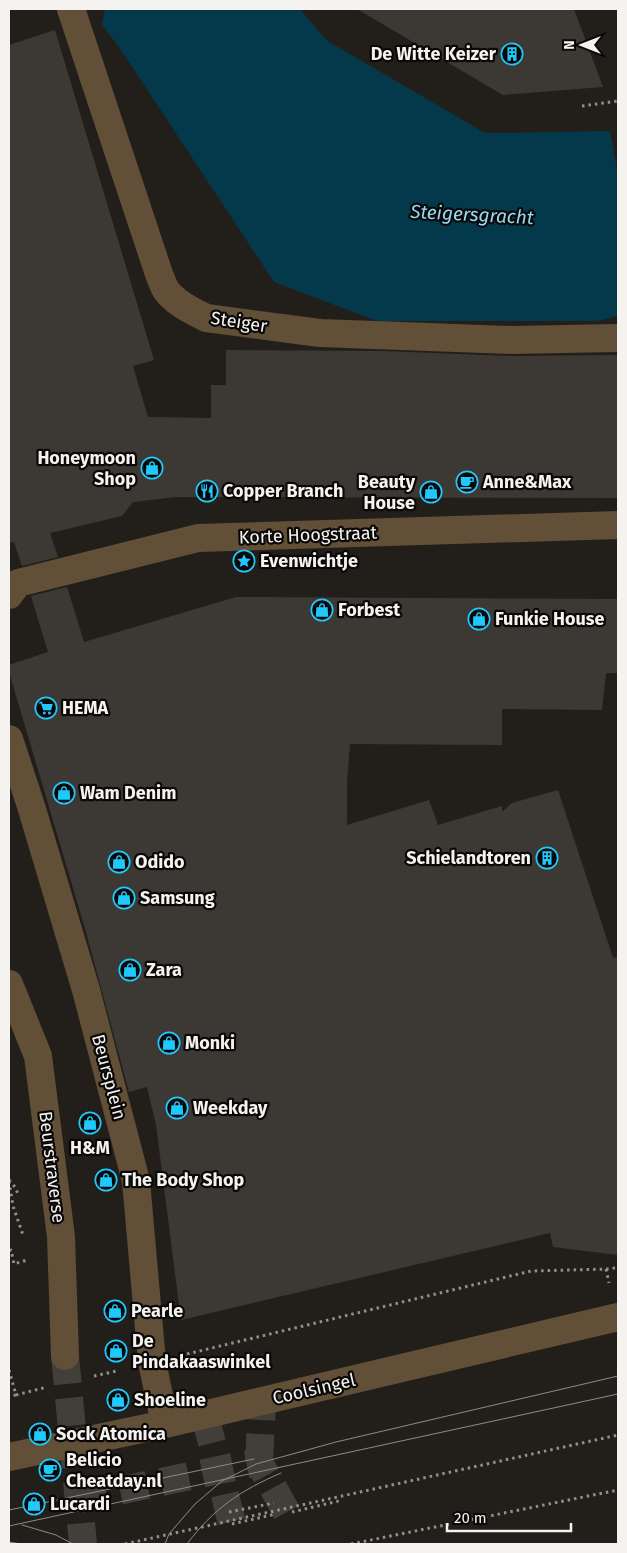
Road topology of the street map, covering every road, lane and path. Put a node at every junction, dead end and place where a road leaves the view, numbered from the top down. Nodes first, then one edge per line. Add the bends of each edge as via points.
1 (71, 9) edge
2 (618, 101) edge
3 (582, 106) dead end
4 (617, 338) edge
5 (618, 525) edge
6 (9, 595) edge
7 (9, 739) edge
8 (9, 984) edge
9 (9, 1180) edge
10 (15, 1187) dead end
11 (25, 1241) dead end
12 (618, 1267) edge
13 (618, 1317) edge
14 (65, 1356) tunnel mouth
15 (152, 1362) junction
16 (9, 1370) edge
17 (89, 1377) dead end
18 (52, 1386) dead end
19 (16, 1394) junction
20 (9, 1396) edge
21 (165, 1424) junction
22 (618, 1435) edge
23 (9, 1457) edge
24 (618, 1490) edge
25 (339, 1501) dead end
26 (274, 1503) dead end
27 (229, 1512) dead end
28 (292, 1512) dead end
29 (276, 1514) dead end
30 (232, 1524) dead end
31 (125, 1544) edge
32 (351, 1544) edge

1 - 4 street, Steiger via 159,274 166,290 190,310 206,318 320,333 512,340
2 - 3 path
5 - 6 street, Korte Hoogstraat via 198,538 18,582
7 - 15 street, Beursplein via 86,990 136,1181
8 - 14 street, Beurstraverse via 38,1056 61,1237
9 - 10 path
9 - 11 path via 13,1206
12 - 15 path via 532,1271
13 - 21 street, Coolsingel
15 - 17 path
15 - 21 street, Beursplein
16 - 19 path
18 - 19 path
19 - 20 path
21 - 23 street, Coolsingel
22 - 31 path
24 - 32 path
25 - 28 path
26 - 27 path
29 - 30 path

